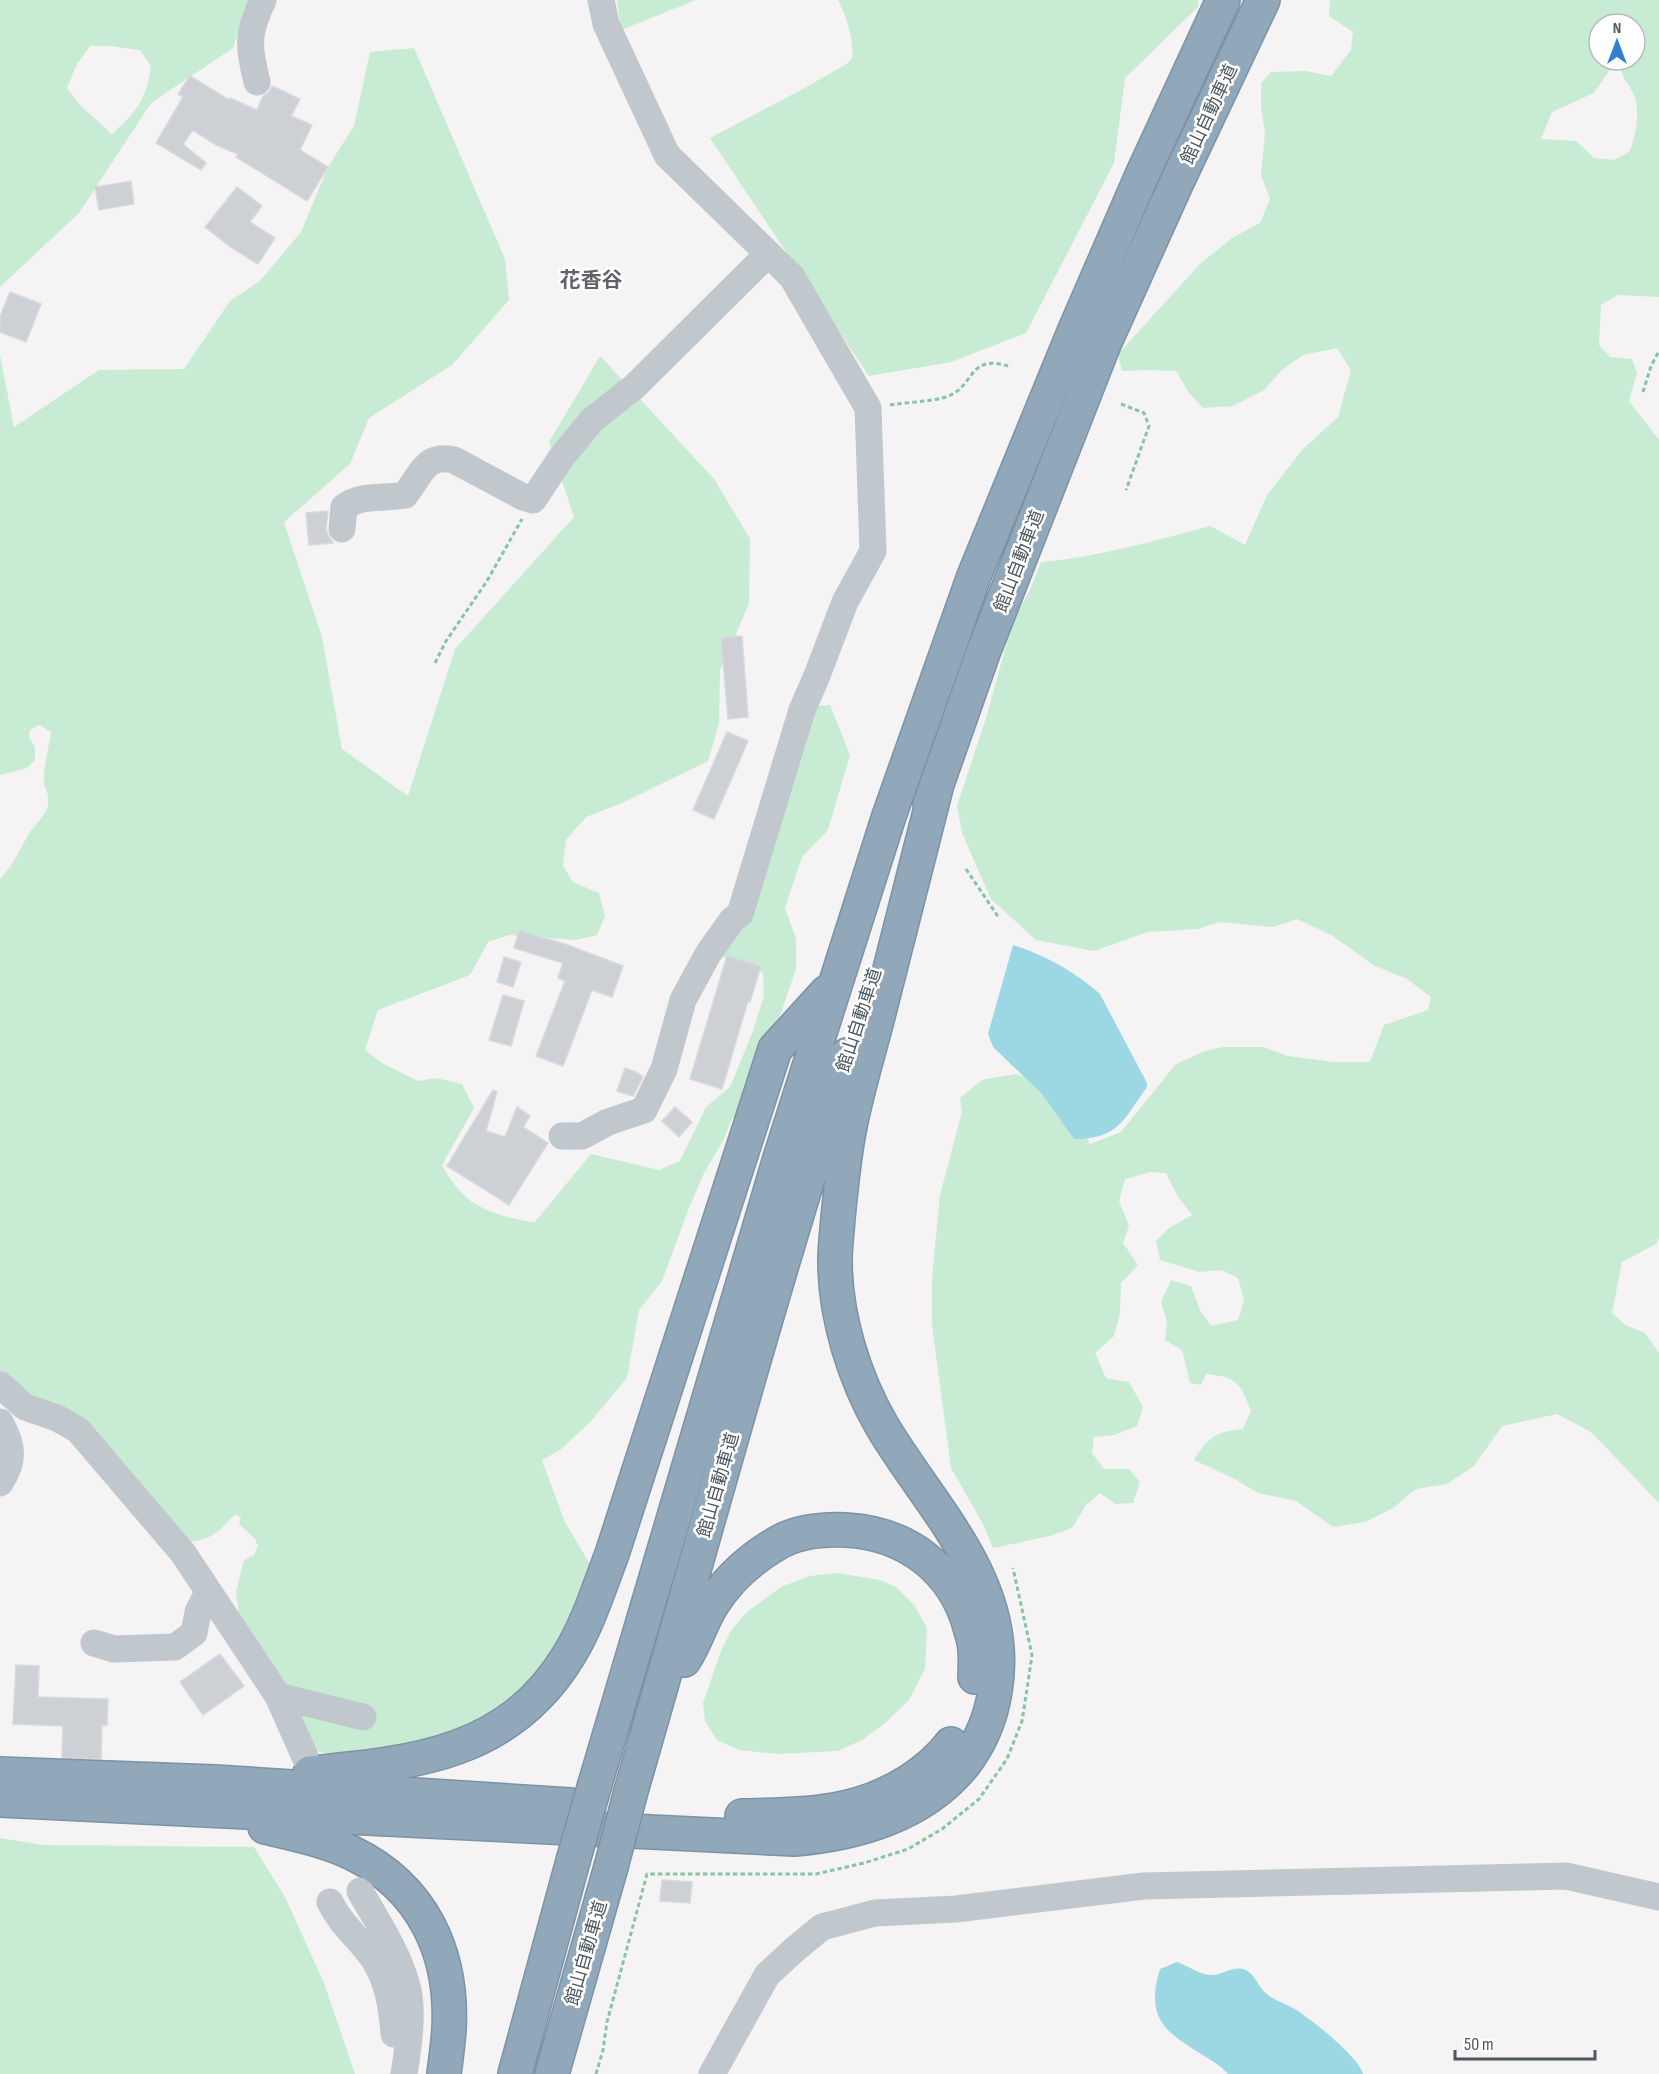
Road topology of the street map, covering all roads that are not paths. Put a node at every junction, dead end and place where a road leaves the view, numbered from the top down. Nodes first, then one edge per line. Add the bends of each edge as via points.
1 (263, 0) edge
2 (601, 0) edge
3 (1223, 0) edge
4 (1263, 0) edge
5 (258, 81) dead end
6 (768, 254) junction
7 (342, 529) dead end
8 (937, 784) junction
9 (835, 983) junction
10 (562, 1136) dead end
11 (0, 1385) edge
12 (0, 1422) edge
13 (0, 1483) edge
14 (208, 1592) junction
15 (94, 1643) dead end
16 (278, 1696) junction
17 (658, 1700) junction
18 (363, 1717) dead end
19 (305, 1757) dead end
20 (0, 1774) edge
21 (214, 1796) junction
22 (0, 1800) edge
23 (360, 1891) dead end
24 (1659, 1897) edge
25 (330, 1902) dead end
26 (396, 2074) edge
27 (404, 2074) edge
28 (444, 2074) edge
29 (514, 2074) edge
30 (552, 2074) edge
31 (712, 2074) edge

1 - 5 street via 250,37
2 - 6 street via 606,24 667,155
3 - 9 highway, 館山自動車道 via 1138,183 974,576
4 - 8 highway, 館山自動車道 via 1104,345 983,653
6 - 7 street via 634,387 592,420 533,500 443,458 426,466 405,495 358,500 344,507
6 - 10 street via 792,277 868,408 873,551 844,602 802,710 740,914 708,954 683,1000 664,1069 644,1110 582,1136
8 - 17 highway, 館山自動車道 via 824,1124
8 - 21 highway via 850,1127 835,1260 842,1320 862,1386 881,1425 972,1564 992,1621 998,1675 986,1724 972,1754 956,1774 909,1808 855,1829 804,1838
9 - 21 highway via 776,1049 612,1554 585,1626 557,1673 534,1702 513,1719 490,1734 437,1754
9 - 29 highway, 館山自動車道, bridge via 595,1784
11 - 14 street via 25,1407 57,1418 78,1431 183,1553
12 - 13 street via 11,1452 9,1468
14 - 15 street via 198,1612 194,1634 174,1647 114,1649
14 - 16 street via 240,1619
16 - 18 street
16 - 19 street
17 - 21 highway via 688,1654 713,1602 734,1576 777,1543 803,1532 858,1531 888,1538 917,1551 938,1568 956,1592 975,1648 971,1705 945,1753 894,1791 842,1809 804,1815 742,1816
17 - 30 highway, 館山自動車道, bridge
20 - 21 highway
21 - 22 highway
21 - 28 highway via 254,1824 350,1852 375,1866 412,1899 428,1921 444,1962 449,2028
23 - 27 street via 390,1943 408,1987 410,2035
24 - 31 street via 1566,1876 1144,1886 956,1910 875,1913 822,1927 767,1975
25 - 26 street via 386,1982 393,2016

